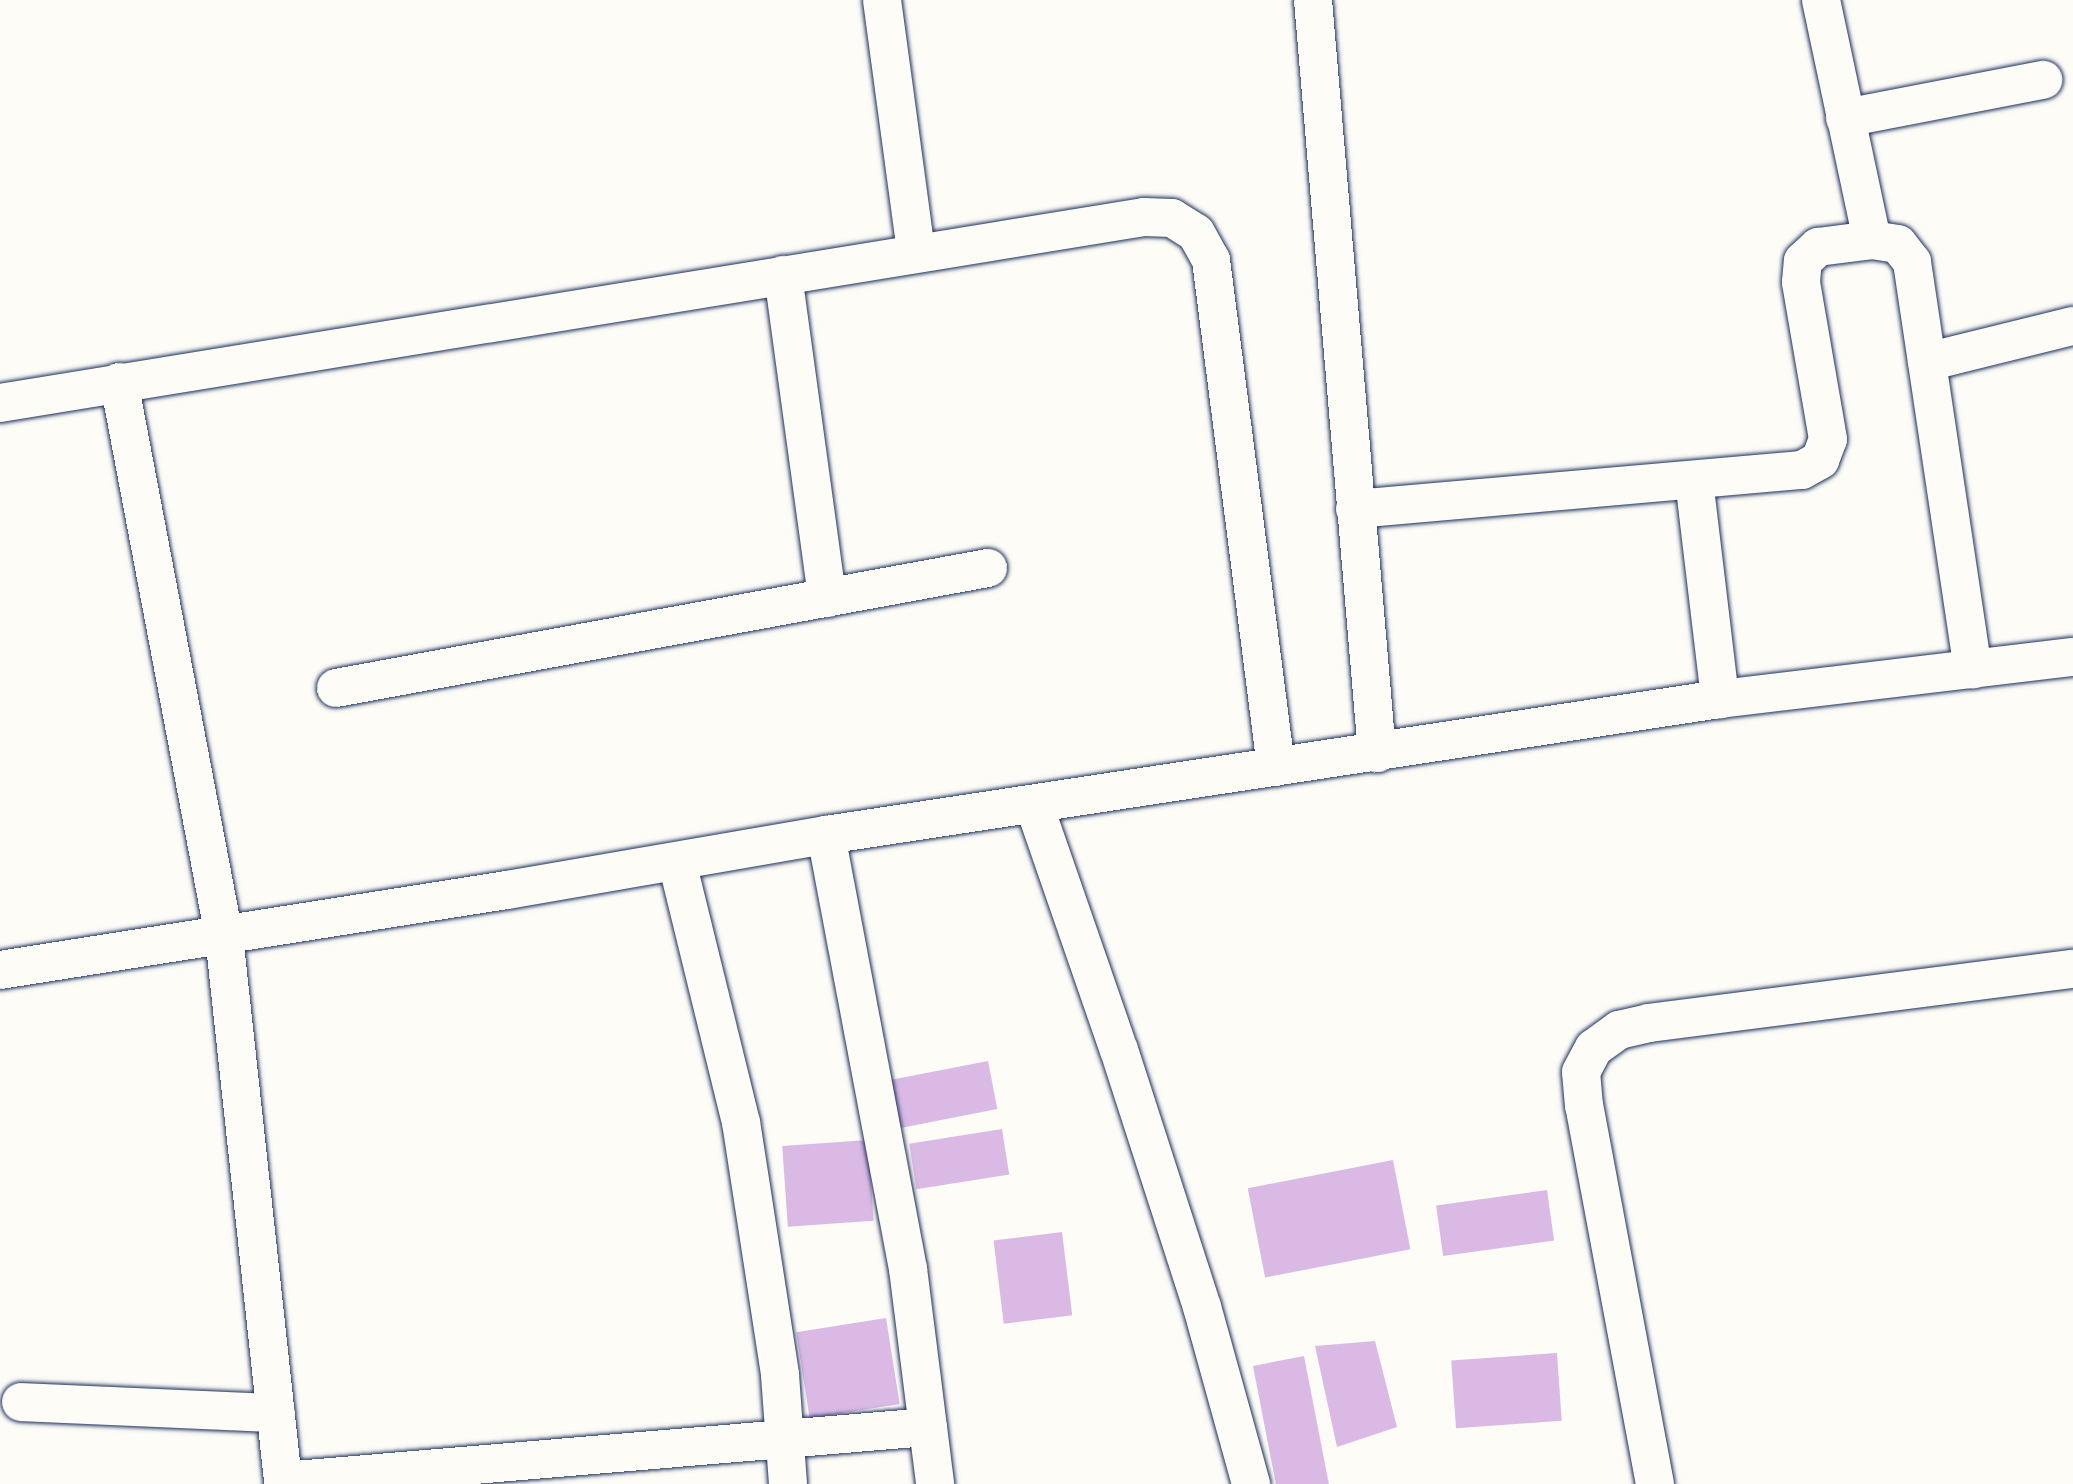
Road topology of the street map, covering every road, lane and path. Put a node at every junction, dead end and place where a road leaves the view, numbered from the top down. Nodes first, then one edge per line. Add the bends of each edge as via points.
1 (882, 0) edge
2 (1313, 0) edge
3 (1821, 0) edge
4 (2043, 80) dead end
5 (1845, 118) junction
6 (1872, 240) junction
7 (916, 253) junction
8 (783, 275) junction
9 (2073, 326) edge
10 (1927, 362) junction
11 (119, 382) junction
12 (0, 403) edge
13 (1694, 480) junction
14 (1355, 509) junction
15 (988, 568) dead end
16 (827, 598) junction
17 (2073, 657) edge
18 (1973, 669) junction
19 (336, 688) dead end
20 (1720, 699) junction
21 (1377, 753) junction
22 (1276, 767) junction
23 (1034, 805) junction
24 (826, 835) junction
25 (677, 862) junction
26 (225, 936) junction
27 (2073, 969) edge
28 (0, 970) edge
29 (21, 1402) dead end
30 (276, 1413) junction
31 (928, 1427) junction
32 (785, 1439) junction
33 (283, 1483) edge
34 (788, 1484) edge
35 (935, 1484) edge
36 (1251, 1484) edge
37 (1655, 1484) edge

1 - 7 main road
2 - 14 main road
3 - 5 main road
4 - 5 main road
5 - 6 main road
6 - 10 main road via 1898,244 1912,262
6 - 13 main road via 1818,247 1802,261 1801,282 1828,439 1820,460 1802,470
7 - 8 main road
7 - 22 main road via 1144,217 1172,218 1196,233 1211,260
8 - 11 main road
8 - 16 main road
9 - 10 main road
10 - 18 main road
11 - 12 main road
11 - 26 main road
13 - 14 main road
13 - 20 main road
14 - 21 main road
15 - 16 main road
16 - 19 main road
17 - 18 main road
18 - 20 main road
20 - 21 main road
21 - 22 main road
22 - 23 main road
23 - 24 main road
23 - 36 main road via 1202,1307
24 - 25 main road
24 - 31 main road via 908,1269
25 - 26 main road
25 - 32 main road via 741,1122 780,1375
26 - 28 main road
26 - 30 main road
27 - 37 main road via 1648,1023 1619,1030 1594,1048 1581,1072 1584,1106
29 - 30 main road
30 - 33 main road
31 - 32 main road
31 - 35 main road
32 - 33 main road
32 - 34 main road

